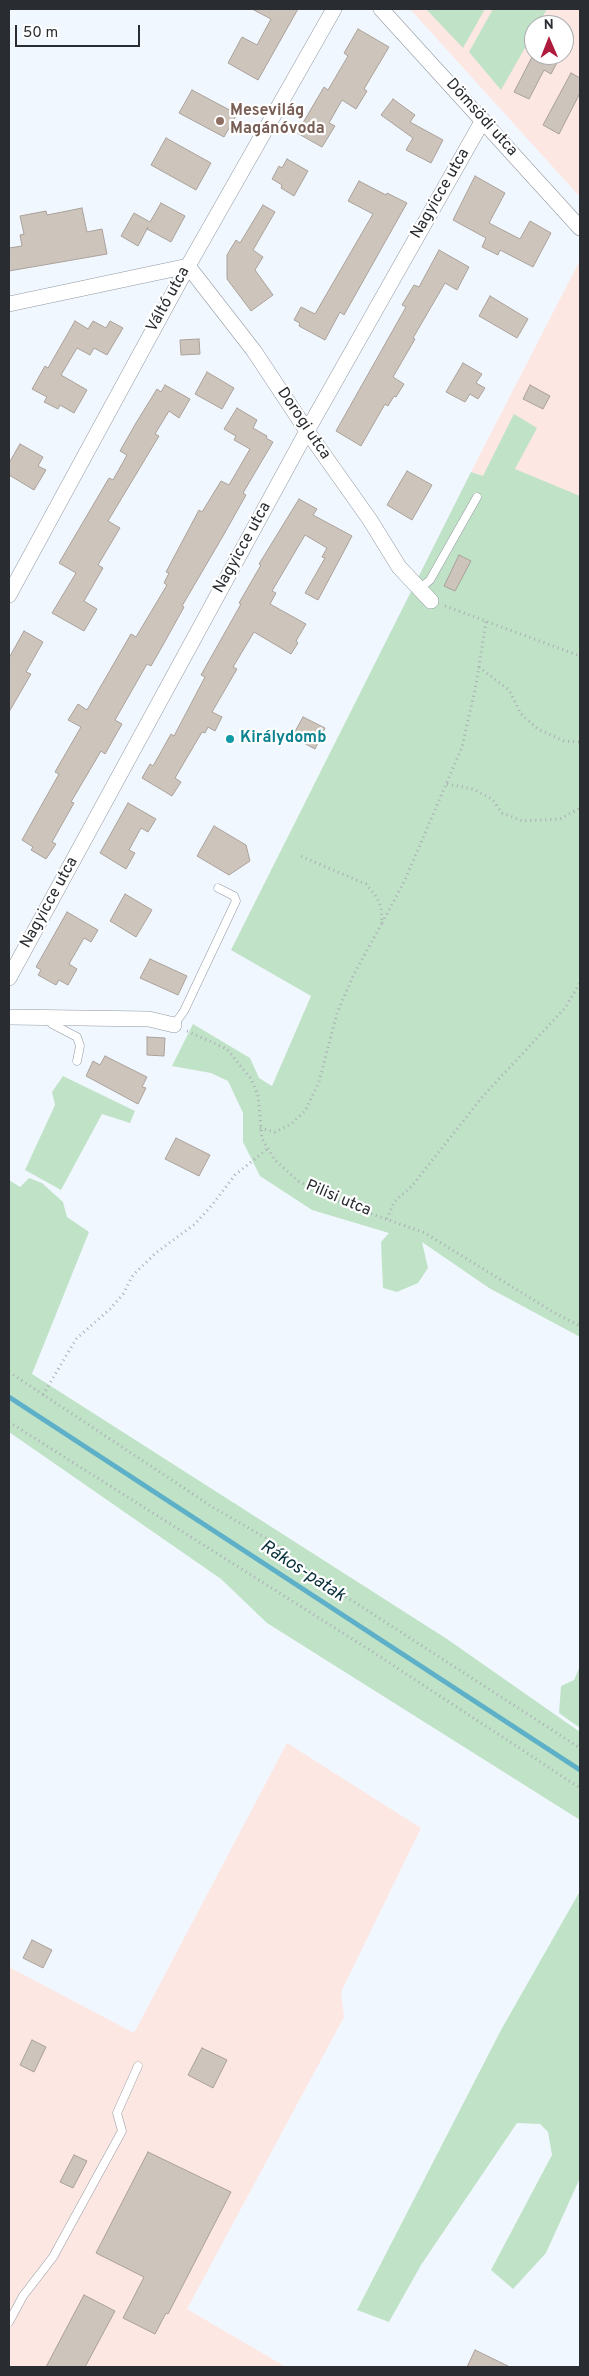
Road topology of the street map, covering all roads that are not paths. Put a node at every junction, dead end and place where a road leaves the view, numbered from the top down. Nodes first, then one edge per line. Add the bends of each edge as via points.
1 (334, 9) edge
2 (381, 9) edge
3 (483, 120) junction
4 (580, 228) edge
5 (188, 266) junction
6 (9, 304) edge
7 (307, 431) junction
8 (477, 497) dead end
9 (418, 590) junction
10 (9, 595) edge
11 (431, 601) road end
12 (218, 888) dead end
13 (9, 978) edge
14 (9, 1016) edge
15 (49, 1017) junction
16 (174, 1025) joint
17 (77, 1061) dead end
18 (138, 2066) dead end
19 (9, 2322) edge

1 - 5 street, Váltó utca
2 - 3 street, Dömsödi utca
3 - 4 street, Dömsödi utca
3 - 7 street, Nagyicce utca
5 - 6 street
5 - 7 street, Dorogi utca via 254,350
5 - 10 street, Váltó utca
7 - 9 street, Dorogi utca
7 - 13 street, Nagyicce utca
8 - 9 lane via 430,580
9 - 11 street, Dorogi utca
12 - 16 lane via 234,896 236,901 184,1011
14 - 15 street
15 - 16 street via 150,1019
15 - 17 lane via 52,1024 77,1037 80,1046
18 - 19 lane via 117,2112 122,2131 53,2257

